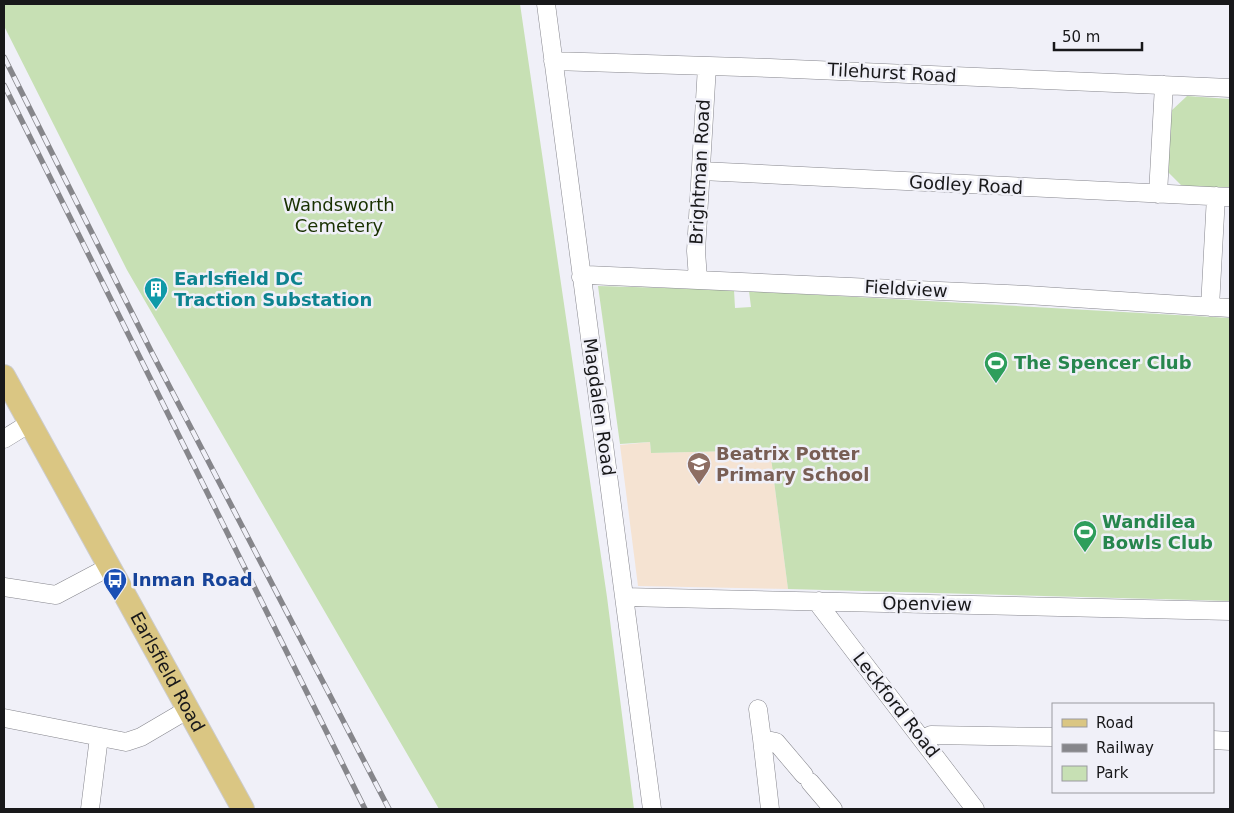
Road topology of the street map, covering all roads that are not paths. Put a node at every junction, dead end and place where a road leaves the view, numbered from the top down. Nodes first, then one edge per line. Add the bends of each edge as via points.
1 (546, 4) edge
2 (553, 61) junction
3 (706, 66) junction
4 (1164, 85) junction
5 (1230, 88) edge
6 (701, 171) junction
7 (1158, 194) junction
8 (1223, 196) edge
9 (581, 277) junction
10 (698, 279) junction
11 (1210, 307) junction
12 (1230, 308) edge
13 (4, 376) edge
14 (30, 423) junction
15 (4, 439) edge
16 (109, 567) junction
17 (4, 587) edge
18 (624, 597) junction
19 (819, 601) junction
20 (1230, 611) edge
21 (758, 709) dead end
22 (187, 710) junction
23 (4, 718) edge
24 (99, 737) junction
25 (1052, 737) edge
26 (762, 739) junction
27 (923, 739) junction
28 (1214, 740) edge
29 (1230, 741) edge
30 (90, 809) edge
31 (243, 809) edge
32 (652, 809) edge
33 (770, 809) edge
34 (833, 809) edge
35 (975, 809) edge

1 - 2 street, Magdalen Road
2 - 3 street, Tilehurst Road
2 - 9 street, Magdalen Road
3 - 4 street, Tilehurst Road
3 - 6 street, Brightman Road
4 - 5 street, Tilehurst Road
4 - 7 street
6 - 7 street, Godley Road
6 - 10 street, Brightman Road via 696,251
7 - 8 street, Godley Road
8 - 11 street
9 - 10 street, Fieldview
9 - 18 street, Magdalen Road
10 - 11 street, Fieldview
11 - 12 street, Fieldview
13 - 14 main road, Earlsfield Road
14 - 15 street
14 - 16 main road, Earlsfield Road
16 - 17 street via 56,595
16 - 22 main road, Earlsfield Road
18 - 19 street, Openview
18 - 32 street, Magdalen Road
19 - 20 street, Openview
19 - 27 street, Leckford Road via 823,611
21 - 26 street
22 - 24 street via 141,737 126,742
22 - 31 main road, Earlsfield Road
23 - 24 street
24 - 30 street
25 - 27 street via 931,735
26 - 33 street
26 - 34 street via 776,742
27 - 35 street, Leckford Road
28 - 29 street

